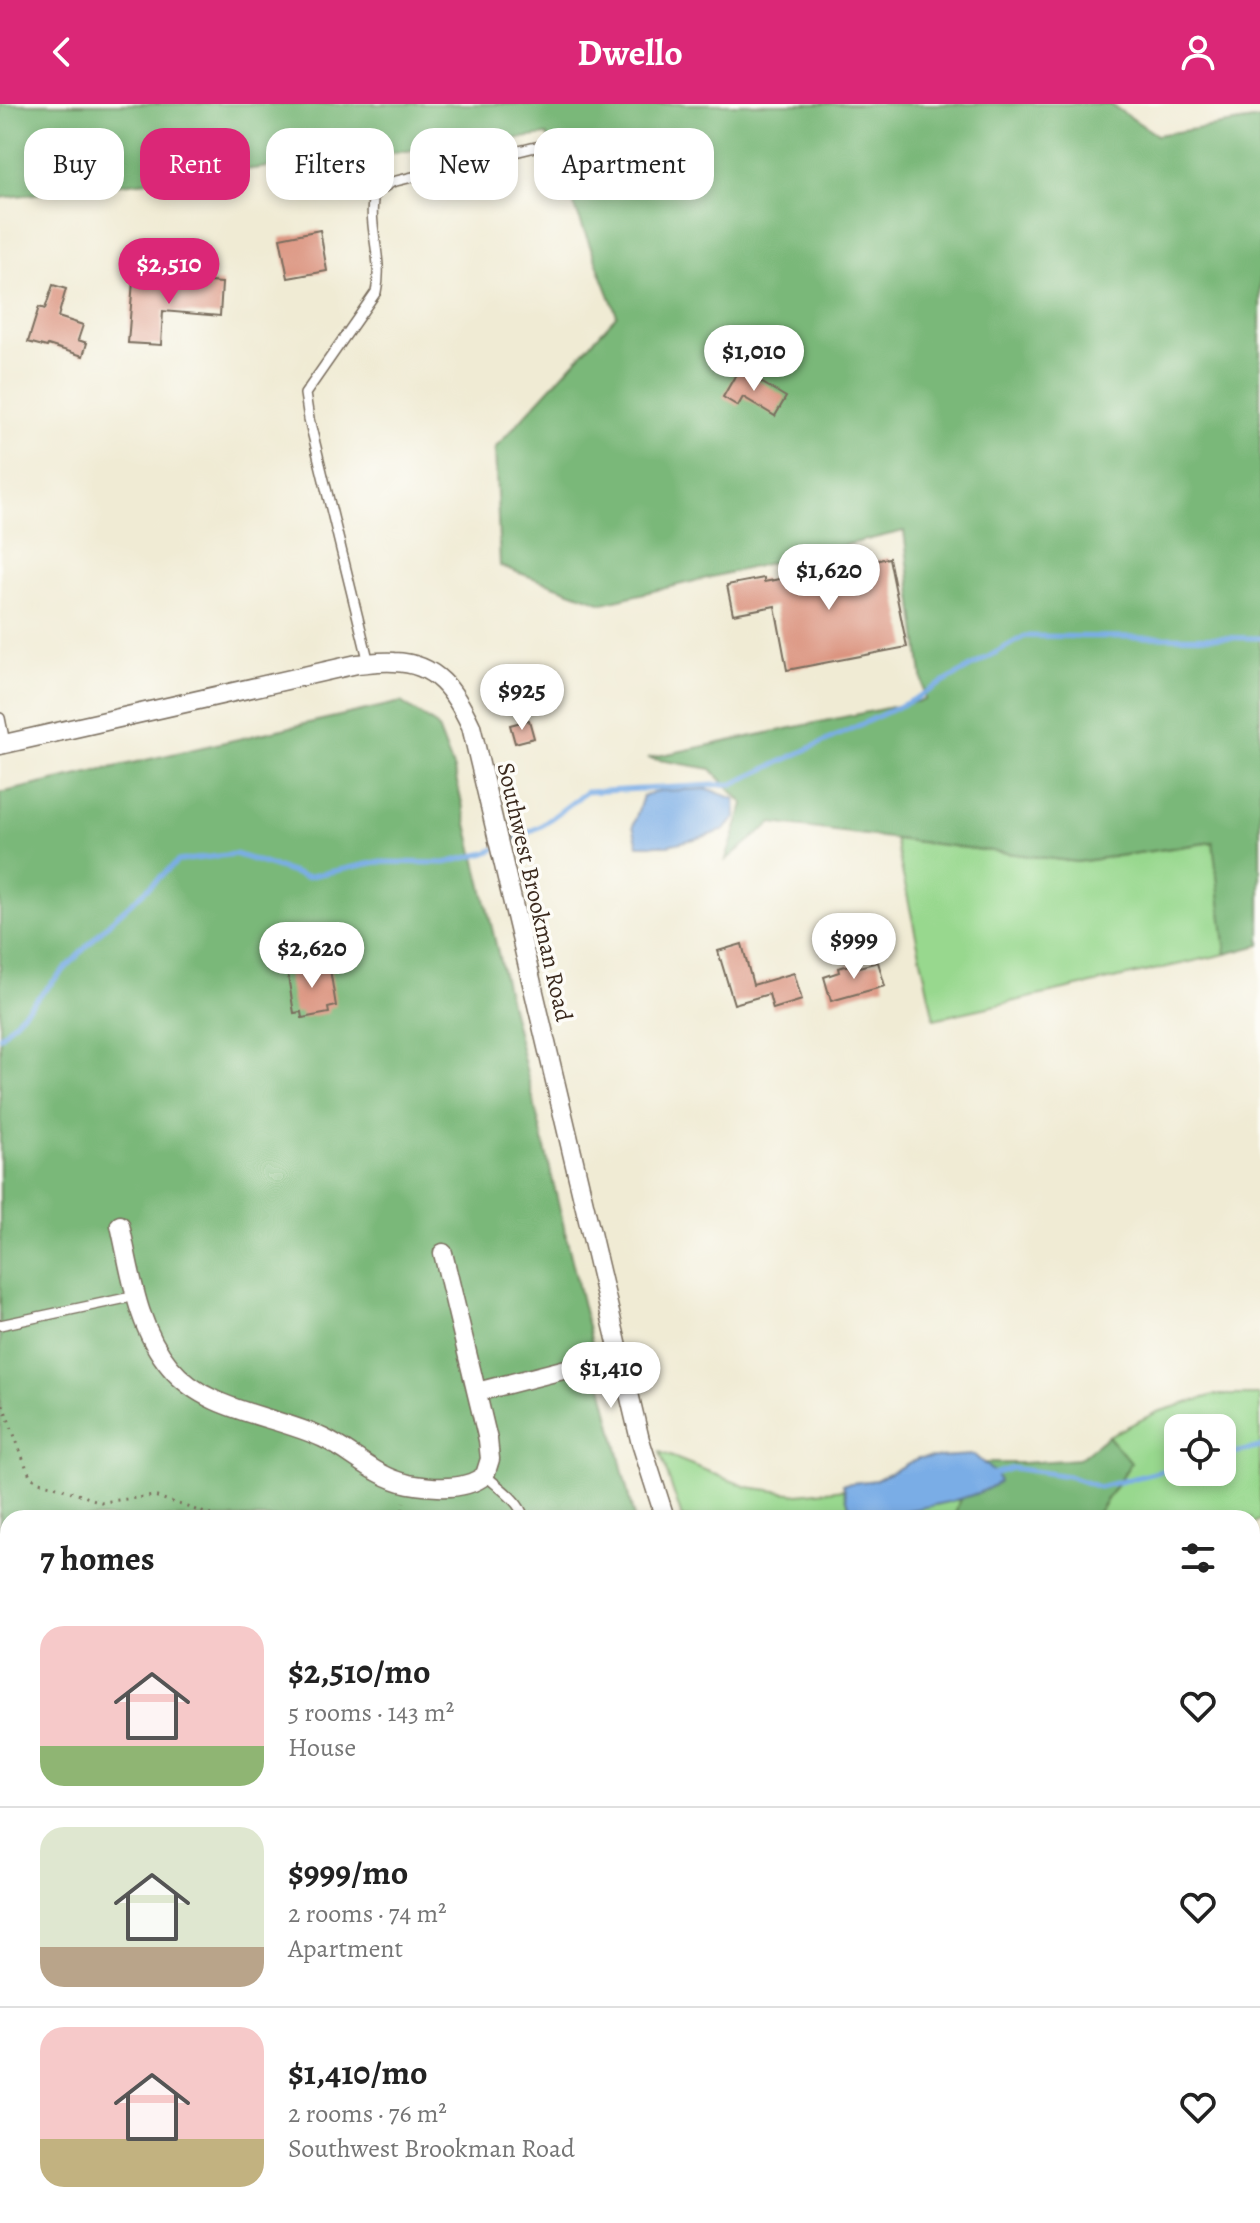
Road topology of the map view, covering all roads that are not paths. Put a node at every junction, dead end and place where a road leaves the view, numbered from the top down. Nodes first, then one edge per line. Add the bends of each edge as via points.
1 (534, 147) edge
2 (369, 663) junction
3 (0, 718) edge
4 (2, 744) edge
5 (120, 1225) dead end
6 (443, 1253) dead end
7 (136, 1296) junction
8 (0, 1325) edge
9 (621, 1355) junction
10 (477, 1392) junction
11 (485, 1475) junction
12 (521, 1510) edge
13 (662, 1510) edge

1 - 2 lane via 392,182 374,194 371,211 380,276 376,292 305,394
2 - 4 street, Southwest Brookman Road
2 - 9 street, Southwest Brookman Road via 396,661 440,677 471,726
3 - 4 lane
5 - 7 street
6 - 10 street
7 - 8 lane
7 - 11 street via 154,1343 171,1368 217,1401 323,1438 364,1465 409,1483 459,1487
9 - 10 street
9 - 13 street, Southwest Brookman Road
10 - 11 street via 490,1459
11 - 12 lane

